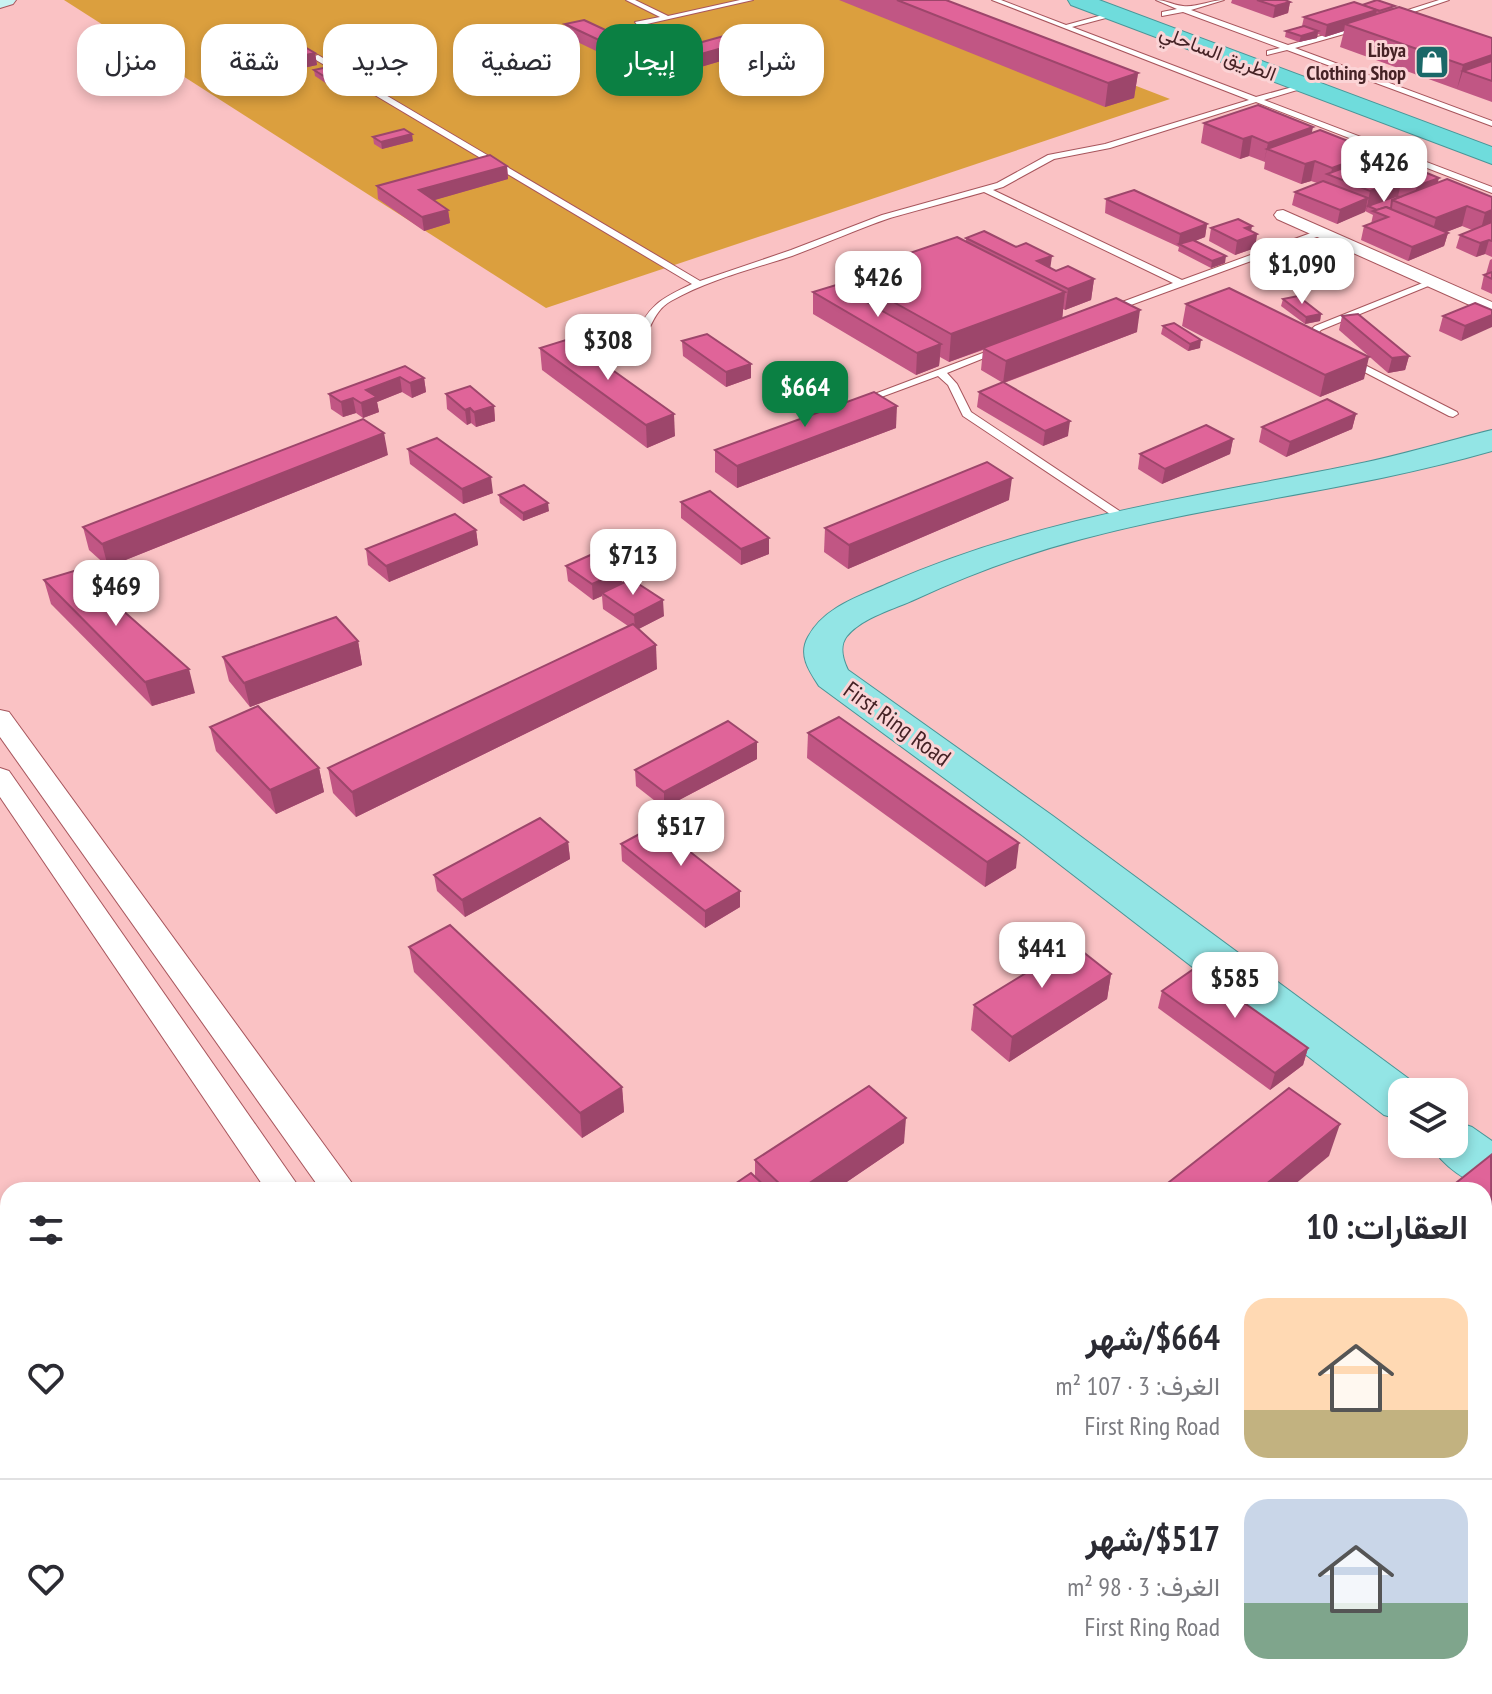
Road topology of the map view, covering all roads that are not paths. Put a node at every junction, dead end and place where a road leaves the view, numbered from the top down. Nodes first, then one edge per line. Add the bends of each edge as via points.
1 (6, 0) edge
2 (629, 0) edge
3 (750, 0) edge
4 (995, 0) edge
5 (1079, 0) edge
6 (1221, 0) edge
7 (1446, 0) edge
8 (0, 2) edge
9 (1172, 6) edge
10 (1198, 6) junction
11 (1121, 7) edge
12 (667, 18) junction
13 (1388, 18) edge
14 (1373, 22) edge
15 (638, 24) dead end
16 (1065, 27) junction
17 (1300, 45) junction
18 (1279, 50) junction
19 (315, 57) edge
20 (1304, 85) junction
21 (1257, 99) junction
22 (1440, 107) junction
23 (1492, 118) edge
24 (1492, 124) edge
25 (1492, 135) edge
26 (1492, 156) edge
27 (985, 189) junction
28 (1492, 190) edge
29 (1283, 215) dead end
30 (1322, 232) junction
31 (1433, 282) junction
32 (699, 284) junction
33 (1182, 284) junction
34 (1492, 309) edge
35 (1097, 315) edge
36 (639, 340) dead end
37 (1011, 346) edge
38 (1330, 350) edge
39 (1344, 357) edge
40 (940, 372) junction
41 (853, 404) edge
42 (1453, 414) dead end
43 (1492, 440) edge
44 (1123, 518) junction
45 (0, 718) edge
46 (0, 777) edge
47 (1388, 1090) edge
48 (1468, 1152) edge
49 (1492, 1170) edge
50 (278, 1182) edge
51 (334, 1182) edge

1 - 8 main road
2 - 12 lane
3 - 12 lane
4 - 16 lane
5 - 11 highway, الطريق الساحلي
6 - 10 lane
7 - 13 lane
9 - 10 lane
9 - 11 highway
9 - 18 highway
10 - 17 lane
11 - 16 lane
11 - 20 highway, الطريق الساحلي
12 - 15 lane
14 - 17 lane
16 - 21 lane
17 - 18 lane
17 - 22 lane
18 - 22 highway
19 - 32 lane
20 - 21 lane
20 - 26 highway, الطريق الساحلي
21 - 27 lane via 1107,146 1051,157
21 - 28 lane
22 - 23 lane
22 - 24 lane
22 - 25 highway
27 - 32 lane via 885,217
27 - 33 lane
29 - 30 street
30 - 31 street
30 - 33 lane
31 - 34 street
31 - 38 lane via 1311,334
32 - 36 lane via 656,308
33 - 35 lane
37 - 40 lane
39 - 42 lane
40 - 41 lane
40 - 44 lane via 967,414
43 - 44 main road, First Ring Road via 1409,462
44 - 47 main road, First Ring Road via 995,554 880,601 828,634 822,651 827,669
45 - 51 street
46 - 50 street
48 - 49 main road

